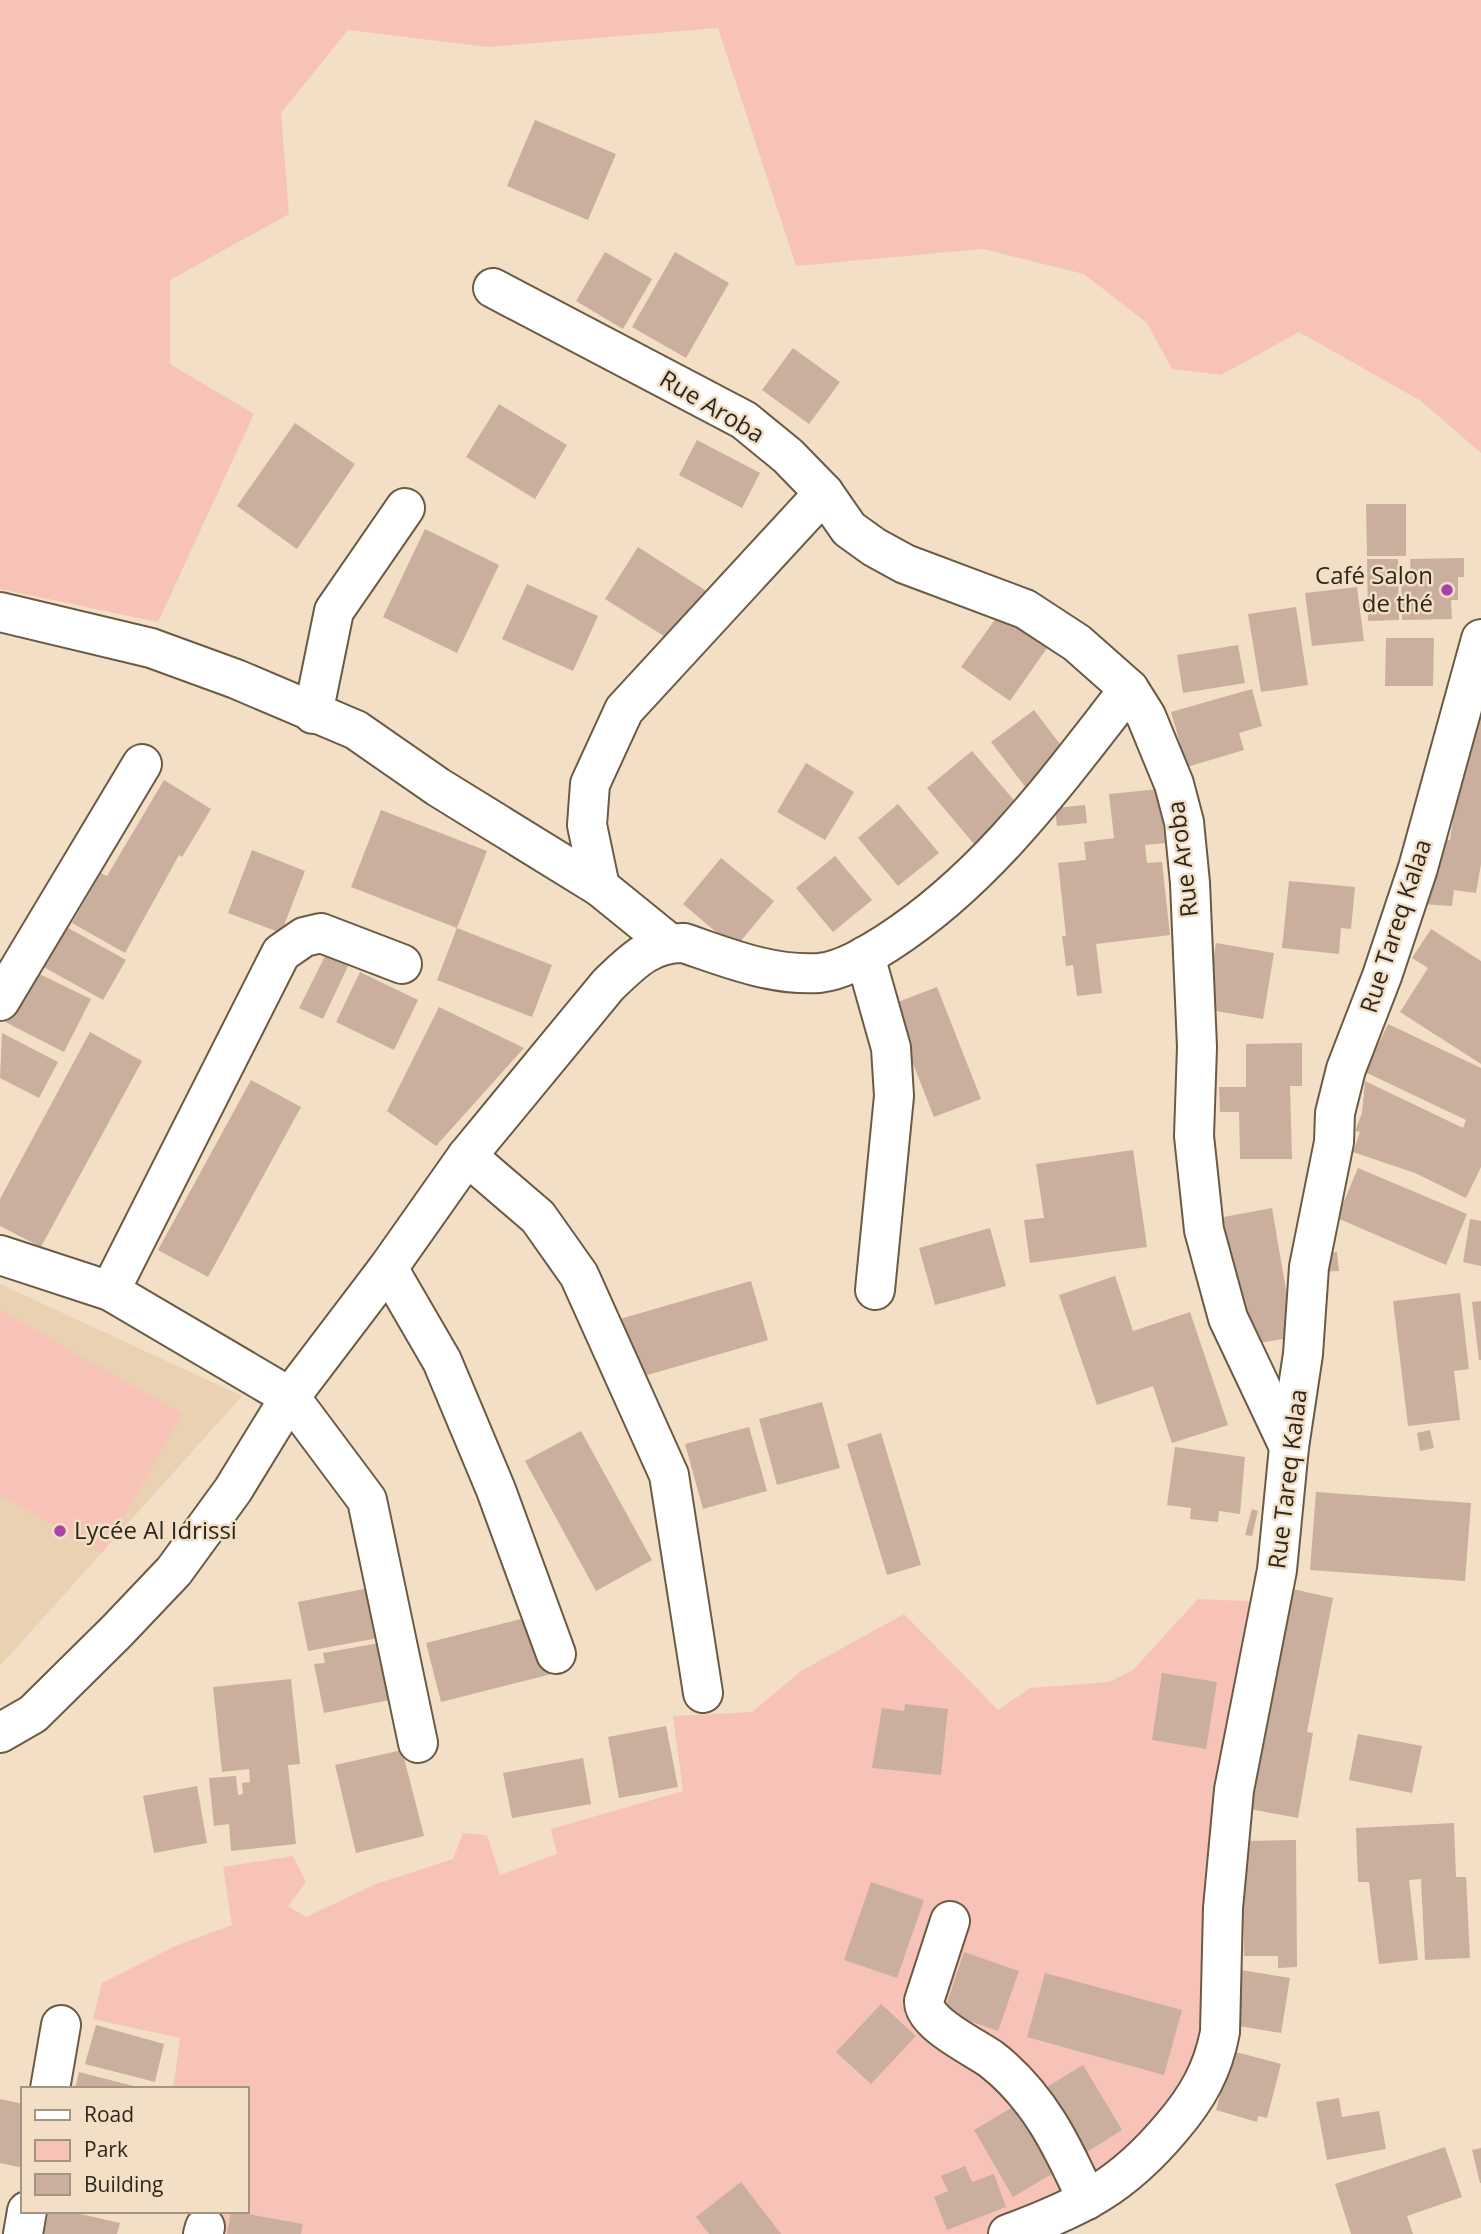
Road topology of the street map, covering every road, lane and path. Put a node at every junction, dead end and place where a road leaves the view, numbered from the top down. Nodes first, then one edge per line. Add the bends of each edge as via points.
1 (493, 288) dead end
2 (824, 493) junction
3 (405, 508) dead end
4 (0, 612) edge
5 (1481, 639) edge
6 (1129, 689) junction
7 (313, 714) junction
8 (142, 764) dead end
9 (600, 887) junction
10 (669, 943) junction
11 (865, 956) junction
12 (402, 964) dead end
13 (0, 1001) edge
14 (467, 1156) junction
15 (0, 1255) edge
16 (388, 1268) junction
17 (874, 1290) dead end
18 (110, 1291) junction
19 (290, 1397) junction
20 (1289, 1447) junction
21 (556, 1654) dead end
22 (703, 1693) dead end
23 (0, 1733) edge
24 (418, 1743) dead end
25 (950, 1922) dead end
26 (61, 2025) dead end
27 (50, 2087) edge
28 (1087, 2200) junction
29 (27, 2213) edge
30 (23, 2234) edge
31 (1009, 2234) edge

1 - 2 street, Rue Aroba via 744,420
2 - 6 street, Rue Aroba via 849,529 874,547 905,564 1025,608 1077,643
2 - 9 street via 624,709 590,784 587,825
3 - 7 street via 334,611
4 - 7 street via 151,648
5 - 20 street, Rue Tareq Kalaa via 1418,868 1335,1112 1334,1142 1309,1267 1301,1376
6 - 11 street via 1025,821 961,886 911,927
6 - 20 street, Rue Aroba via 1152,728 1184,821 1191,883 1194,1136 1204,1230 1228,1318
7 - 9 street via 356,730 438,787
8 - 13 street
9 - 10 street
10 - 11 street via 684,943 749,965 788,972 822,973
10 - 14 street via 654,947 608,985
11 - 17 street via 891,1048 894,1096
12 - 18 street via 321,933 304,937 281,953
14 - 16 street
14 - 22 street via 538,1217 579,1275 669,1475
15 - 18 street
16 - 19 street
16 - 21 street via 442,1361 496,1490
18 - 19 street
19 - 23 street via 233,1490 174,1570 33,1714
19 - 24 street via 367,1500
20 - 28 street, Rue Tareq Kalaa via 1277,1570 1234,1790 1216,2050 1194,2102 1148,2156
25 - 28 street via 924,2001 925,2011 992,2060 1037,2105
26 - 27 street
28 - 31 street, Rue Tareq Kalaa
29 - 30 street

